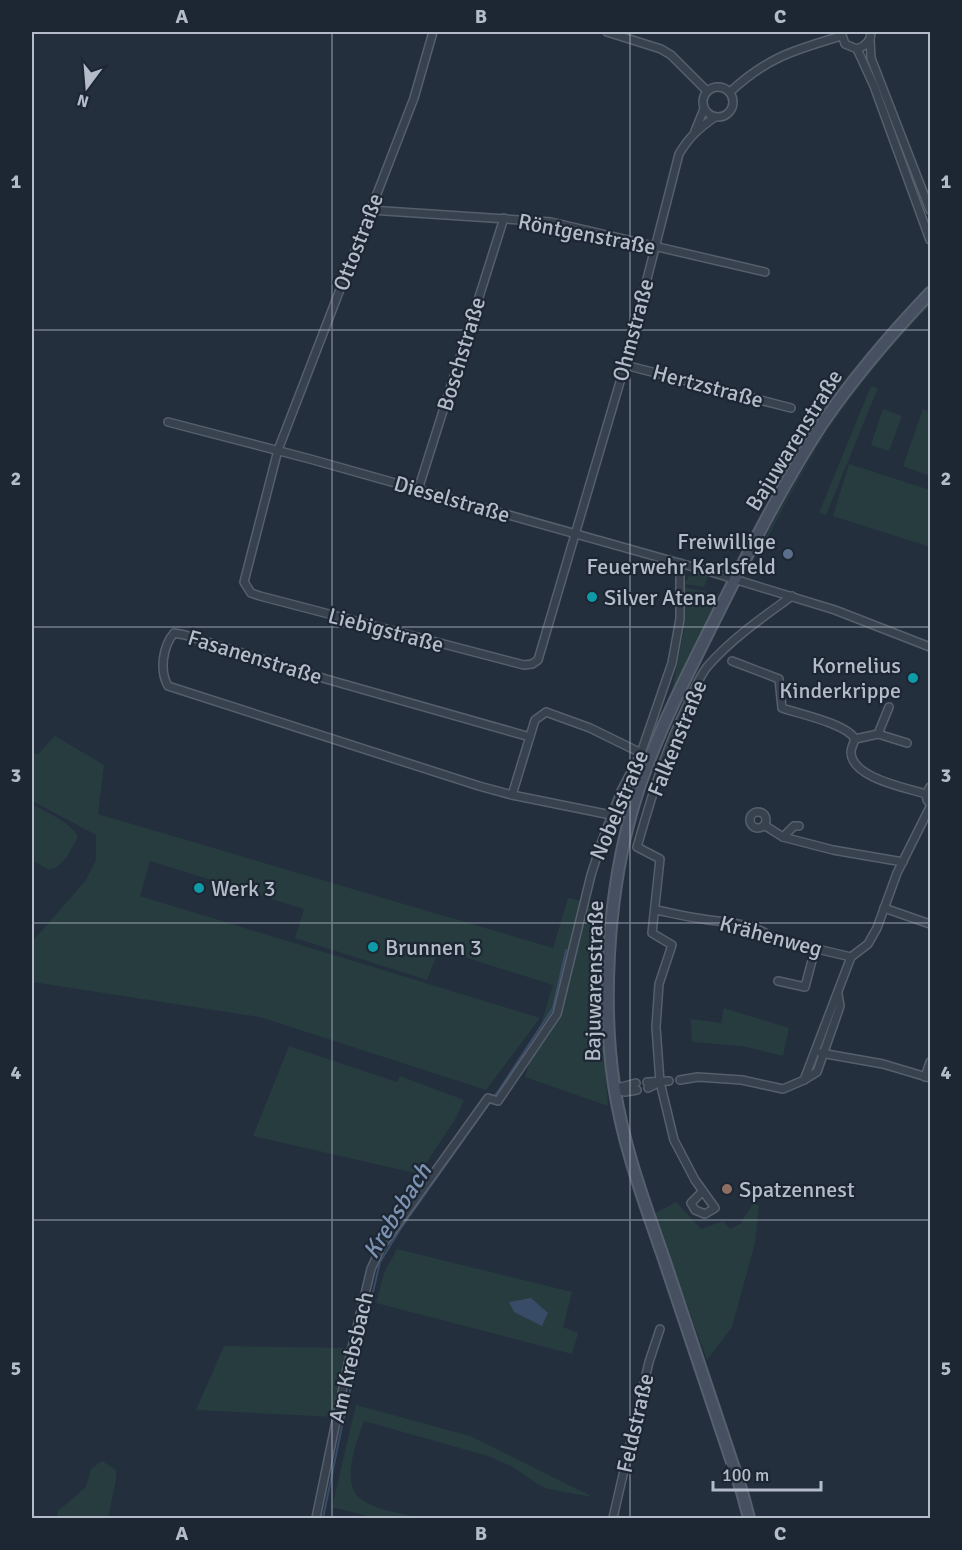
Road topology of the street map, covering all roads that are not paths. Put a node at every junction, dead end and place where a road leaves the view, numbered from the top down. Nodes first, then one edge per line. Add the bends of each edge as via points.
1 (434, 32) edge
2 (607, 32) edge
3 (841, 34) edge
4 (871, 35) edge
5 (857, 48) junction
6 (707, 91) junction
7 (730, 92) junction
8 (704, 109) junction
9 (716, 117) junction
10 (695, 131) junction
11 (370, 210) junction
12 (930, 210) edge
13 (504, 218) junction
14 (930, 240) edge
15 (655, 246) junction
16 (765, 272) dead end
17 (930, 293) edge
18 (625, 365) junction
19 (790, 408) dead end
20 (168, 422) dead end
21 (278, 450) junction
22 (418, 490) junction
23 (575, 533) junction
24 (680, 563) junction
25 (735, 580) junction
26 (792, 596) junction
27 (930, 647) edge
28 (726, 658) junction
29 (889, 707) dead end
30 (878, 734) junction
31 (530, 737) junction
32 (855, 739) junction
33 (907, 743) dead end
34 (641, 753) junction
35 (928, 790) edge
36 (512, 795) junction
37 (930, 805) edge
38 (611, 815) junction
39 (764, 825) dead end
40 (800, 825) dead end
41 (783, 837) junction
42 (903, 862) junction
43 (884, 908) junction
44 (656, 910) junction
45 (930, 924) edge
46 (815, 949) junction
47 (851, 957) junction
48 (778, 981) dead end
49 (838, 994) junction
50 (815, 1052) junction
51 (824, 1054) junction
52 (930, 1062) edge
53 (928, 1078) edge
54 (680, 1080) dead end
55 (804, 1080) junction
56 (669, 1081) dead end
57 (660, 1082) junction
58 (647, 1085) dead end
59 (637, 1087) dead end
60 (614, 1089) junction
61 (498, 1101) joint
62 (703, 1191) dead end
63 (660, 1329) dead end
64 (316, 1518) edge
65 (613, 1518) edge
66 (749, 1518) edge

1 - 11 street, Ottostraße via 414,98
2 - 6 street via 661,49
3 - 5 street via 849,46
3 - 7 street via 780,56
4 - 5 street
4 - 12 street via 871,58
5 - 14 street
6 - 7 street via 718,86
6 - 8 street via 702,102
7 - 9 street via 732,108 724,116
8 - 9 street
8 - 10 street, Ohmstraße
9 - 10 street
10 - 15 street, Ohmstraße via 680,154
11 - 13 street, Röntgenstraße
11 - 21 street, Ottostraße
13 - 15 street, Röntgenstraße via 551,222
13 - 22 street, Boschstraße
15 - 16 street, Röntgenstraße
15 - 18 street, Ohmstraße
17 - 25 main road, Bajuwarenstraße via 891,334 822,425 768,515
18 - 19 street, Hertzstraße
18 - 23 street, Ohmstraße
20 - 21 street, Dieselstraße
21 - 22 street, Dieselstraße
21 - 23 street, Liebigstraße via 244,582 251,593 271,599 488,657 532,664 538,660
22 - 23 street, Dieselstraße
23 - 24 street, Dieselstraße
24 - 25 street, Dieselstraße
24 - 34 street, Nobelstraße via 677,642
25 - 26 street
25 - 60 main road, Bajuwarenstraße via 673,706 629,821 615,888 609,969
26 - 27 street
26 - 28 street, Falkenstraße via 759,619
28 - 32 street via 779,679 782,708 839,726
28 - 44 street, Falkenstraße via 707,668 697,682 658,774 637,847 660,859
29 - 30 street
30 - 32 street
30 - 33 street
31 - 34 street via 536,720 546,712
31 - 36 street
31 - 36 street, Fasanenstraße via 185,635 174,633 166,643 163,672 168,686
32 - 35 street via 851,752 854,763 863,772
34 - 38 street, Nobelstraße
35 - 37 street
36 - 38 street, Fasanenstraße
37 - 42 street
38 - 61 street, Nobelstraße via 591,875 557,1014
39 - 41 street
40 - 41 street
41 - 42 street
42 - 43 street
43 - 45 street
43 - 47 street via 868,944
44 - 46 street, Krähenweg via 734,922 766,932 775,939
44 - 57 street via 652,933 672,945 658,994
46 - 47 street, Krähenweg
46 - 48 street via 805,987
47 - 49 street
49 - 50 street
49 - 51 street via 840,1006
50 - 51 street
50 - 55 street
51 - 53 street via 883,1064
51 - 55 street via 817,1072
52 - 53 street
54 - 55 street via 742,1080 783,1089
56 - 57 street
57 - 58 street via 654,1087
57 - 62 street via 674,1140
59 - 60 street via 625,1092
60 - 66 main road, Bajuwarenstraße via 631,1163
61 - 64 street, Am Krebsbach via 488,1098 381,1246 371,1269 346,1373
63 - 65 street, Feldstraße

